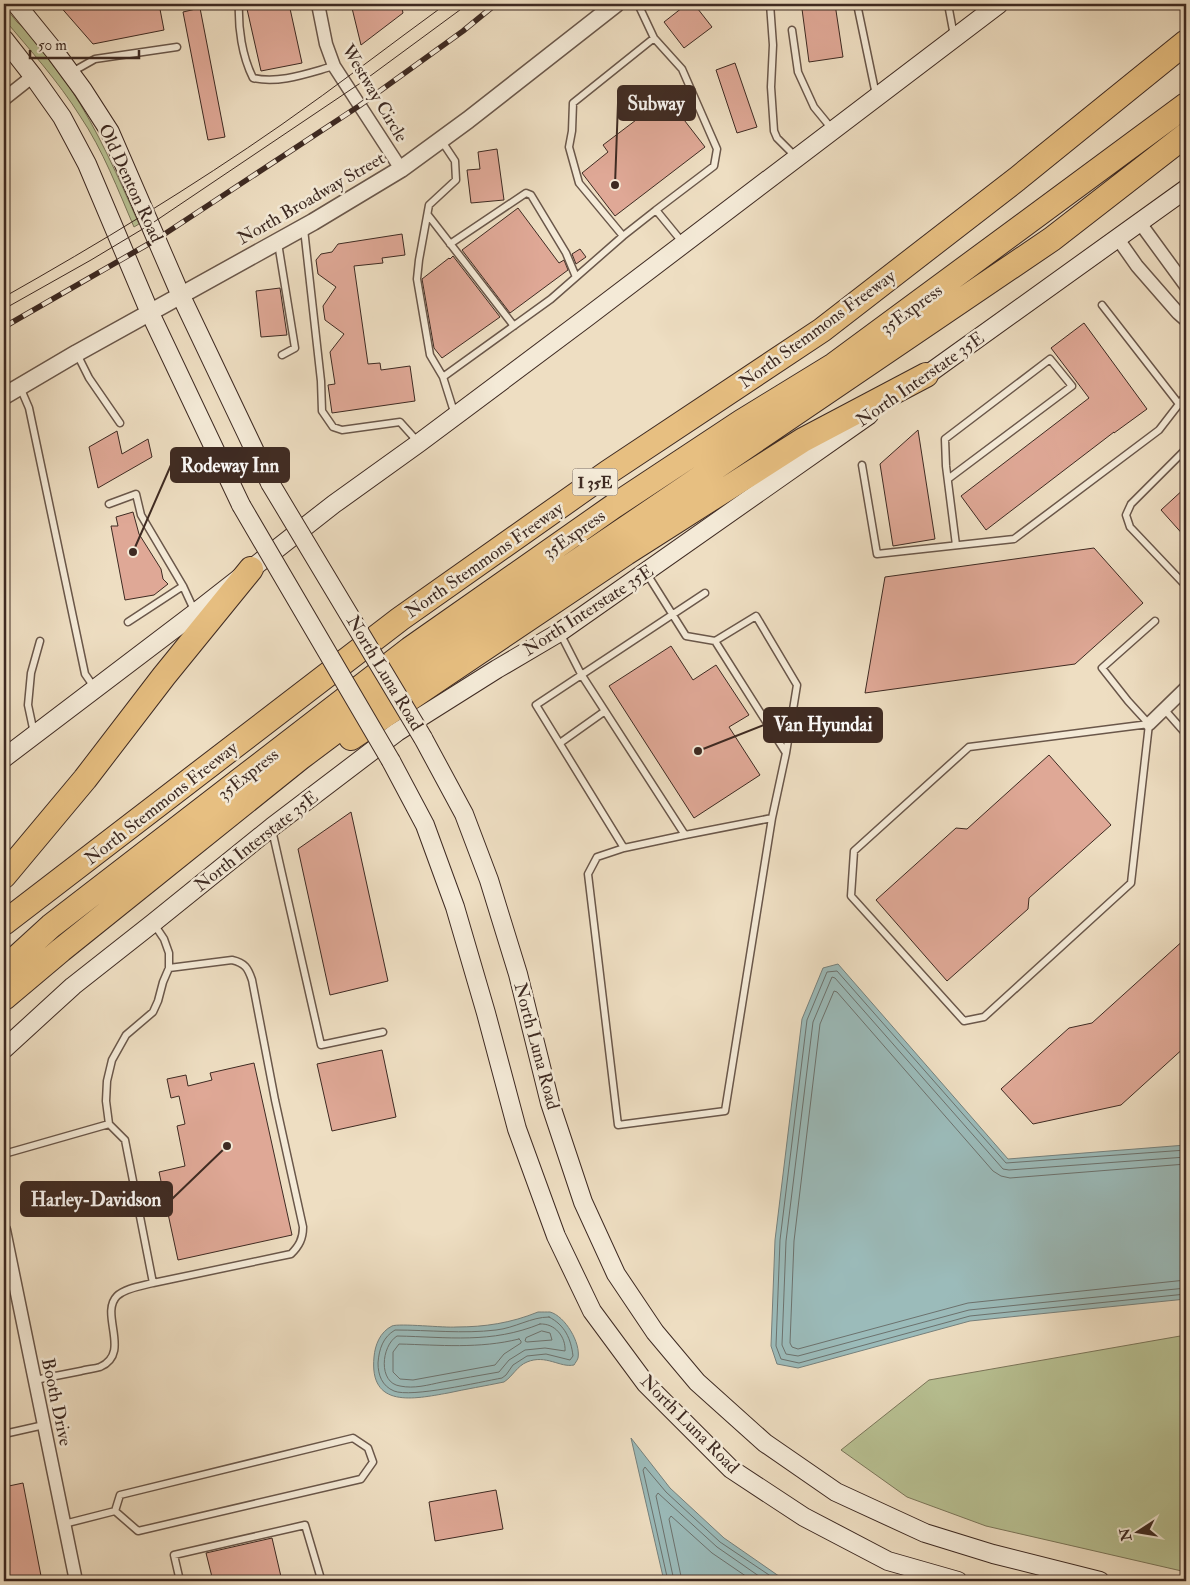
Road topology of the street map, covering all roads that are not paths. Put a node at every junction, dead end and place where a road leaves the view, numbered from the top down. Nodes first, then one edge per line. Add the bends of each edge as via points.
1 (16, 4) edge
2 (239, 4) edge
3 (318, 4) edge
4 (616, 4) edge
5 (638, 4) edge
6 (770, 4) edge
7 (857, 4) edge
8 (948, 4) edge
9 (990, 8) edge
10 (792, 30) dead end
11 (954, 37) junction
12 (654, 38) junction
13 (4, 39) edge
14 (1186, 42) edge
15 (177, 47) dead end
16 (334, 66) junction
17 (71, 73) junction
18 (33, 76) junction
19 (876, 96) junction
20 (4, 99) edge
21 (1186, 105) edge
22 (833, 130) junction
23 (1186, 135) edge
24 (441, 139) junction
25 (797, 158) junction
26 (401, 169) junction
27 (1186, 189) edge
28 (656, 210) junction
29 (428, 215) junction
30 (1140, 223) junction
31 (304, 227) junction
32 (623, 236) junction
33 (1118, 239) junction
34 (278, 241) junction
35 (450, 244) junction
36 (683, 244) junction
37 (576, 277) junction
38 (1186, 286) edge
39 (181, 296) junction
40 (1102, 305) dead end
41 (150, 313) junction
42 (1186, 320) edge
43 (514, 326) junction
44 (76, 353) junction
45 (282, 355) dead end
46 (926, 375) junction
47 (443, 377) junction
48 (19, 387) junction
49 (1186, 395) edge
50 (4, 396) edge
51 (1179, 404) junction
52 (455, 415) junction
53 (120, 423) dead end
54 (419, 443) junction
55 (1186, 450) edge
56 (862, 465) dead end
57 (948, 479) junction
58 (109, 504) dead end
59 (956, 545) junction
60 (251, 568) junction
61 (646, 572) junction
62 (183, 586) junction
63 (1186, 586) edge
64 (705, 593) dead end
65 (195, 614) junction
66 (672, 614) junction
67 (1155, 621) dead end
68 (128, 622) dead end
69 (560, 632) junction
70 (40, 641) dead end
71 (715, 641) junction
72 (581, 674) junction
73 (94, 688) junction
74 (1186, 688) edge
75 (1164, 709) junction
76 (605, 711) junction
77 (1148, 724) junction
78 (34, 734) junction
79 (1186, 734) edge
80 (560, 744) junction
81 (786, 753) junction
82 (4, 758) edge
83 (300, 758) junction
84 (772, 818) junction
85 (272, 827) junction
86 (685, 835) junction
87 (624, 848) junction
88 (4, 876) edge
89 (4, 923) edge
90 (153, 924) junction
91 (168, 968) junction
92 (4, 969) edge
93 (4, 998) edge
94 (383, 1032) dead end
95 (4, 1049) edge
96 (110, 1124) junction
97 (4, 1154) edge
98 (4, 1230) edge
99 (153, 1283) junction
100 (35, 1380) junction
101 (44, 1425) junction
102 (4, 1434) edge
103 (115, 1511) junction
104 (64, 1524) junction
105 (76, 1581) edge
106 (180, 1581) edge
107 (332, 1581) edge
108 (958, 1581) edge
109 (1100, 1581) edge

1 - 17 main road, Old Denton Road
2 - 16 lane via 242,41 253,78 279,79
3 - 16 street, Westway Circle
4 - 24 street, North Broadway Street
5 - 12 lane
6 - 25 lane via 774,131
7 - 19 lane
8 - 11 lane
9 - 11 main road
10 - 22 lane via 798,72 814,108
11 - 19 main road
12 - 28 lane via 682,69 716,149 714,166
12 - 32 lane via 573,103 569,147 579,183
13 - 18 main road, Old Denton Road
14 - 89 highway, North Stemmons Freeway / I 35E via 1017,179 822,330 607,473 400,619
15 - 17 lane via 95,59
16 - 26 street, Westway Circle
17 - 39 main road, Old Denton Road via 110,132
18 - 20 street
18 - 41 main road, Old Denton Road via 62,117 87,164
19 - 22 main road
21 - 92 highway, 35Express via 834,365 614,506 410,649 51,926
22 - 25 main road
23 - 83 highway via 1052,239 436,657
24 - 26 street, North Broadway Street
24 - 29 lane via 455,160 456,180 429,205
25 - 36 main road
26 - 31 street, North Broadway Street
27 - 30 main road, North Interstate 35E
28 - 32 lane
28 - 36 lane
29 - 35 lane
29 - 47 lane via 417,279 430,355
30 - 33 main road, North Interstate 35E
30 - 38 street
31 - 34 street, North Broadway Street
31 - 54 lane via 322,411 333,427 342,430 400,422
32 - 37 lane
33 - 42 street via 1137,266
33 - 46 main road, North Interstate 35E
34 - 39 street, North Broadway Street
34 - 45 lane via 295,348
35 - 37 lane via 526,193 531,195 566,253
35 - 43 lane
36 - 52 main road
37 - 43 lane
39 - 41 street, North Broadway Street
39 - 109 main road, North Luna Road, bridge via 270,483 423,738 464,814 489,880 518,974 550,1102 583,1202 616,1274 655,1332 697,1382 765,1443 836,1492 925,1533
40 - 51 lane
41 - 44 street, North Broadway Street
41 - 108 main road, North Luna Road, bridge via 241,505 425,825 455,906 517,1129 556,1236 592,1311 646,1384 731,1469 804,1517 888,1560
43 - 47 lane
44 - 48 street, North Broadway Street
44 - 53 lane
46 - 61 main road, North Interstate 35E
46 - 83 highway via 803,440 610,564 356,736
47 - 52 lane
48 - 50 street, North Broadway Street
48 - 73 lane via 29,408 85,674
49 - 51 lane
51 - 59 lane via 1159,430 1014,538
52 - 54 main road
54 - 60 main road
55 - 63 lane via 1131,504 1126,515 1130,527
56 - 59 lane via 877,554
57 - 57 lane via 945,439 1050,359 1072,386
57 - 59 lane
58 - 62 lane via 136,494 141,515
60 - 65 main road
60 - 88 highway via 86,779
61 - 66 lane
61 - 69 main road, North Interstate 35E
62 - 65 lane
62 - 68 lane
64 - 66 lane
65 - 73 main road
66 - 71 lane via 686,636
66 - 72 lane
67 - 77 lane via 1102,668
69 - 72 lane
69 - 85 main road, North Interstate 35E via 397,732
70 - 78 lane via 31,673 28,705
71 - 81 lane
71 - 81 lane via 756,616 797,685
72 - 76 lane
72 - 80 lane via 536,704
73 - 78 main road
74 - 75 street
75 - 77 street
75 - 79 lane
76 - 80 lane
76 - 86 lane
77 - 77 lane via 969,747 854,852 851,896 964,1020 984,1017 1131,883
78 - 82 main road
80 - 87 lane
81 - 84 lane
83 - 93 highway
84 - 86 lane
84 - 87 lane via 725,1111 618,1125 588,874 597,857
85 - 90 main road, North Interstate 35E
85 - 94 lane via 321,1045
86 - 87 lane
90 - 91 lane via 169,953
90 - 95 main road, North Interstate 35E via 73,986
91 - 96 lane via 153,1012 126,1035 112,1060 106,1101
91 - 99 lane via 232,960 247,967 303,1236 290,1254
96 - 97 lane
96 - 99 lane via 125,1140
98 - 100 street, Booth Drive
99 - 100 lane via 117,1296 112,1305 116,1346 110,1359 101,1366
100 - 101 street, Booth Drive
101 - 102 lane
101 - 104 street, Booth Drive
103 - 103 lane via 138,1531 361,1479 373,1462 368,1448 353,1438 120,1495
103 - 104 lane
104 - 105 street, Booth Drive
106 - 107 lane via 174,1555 305,1525 321,1579

